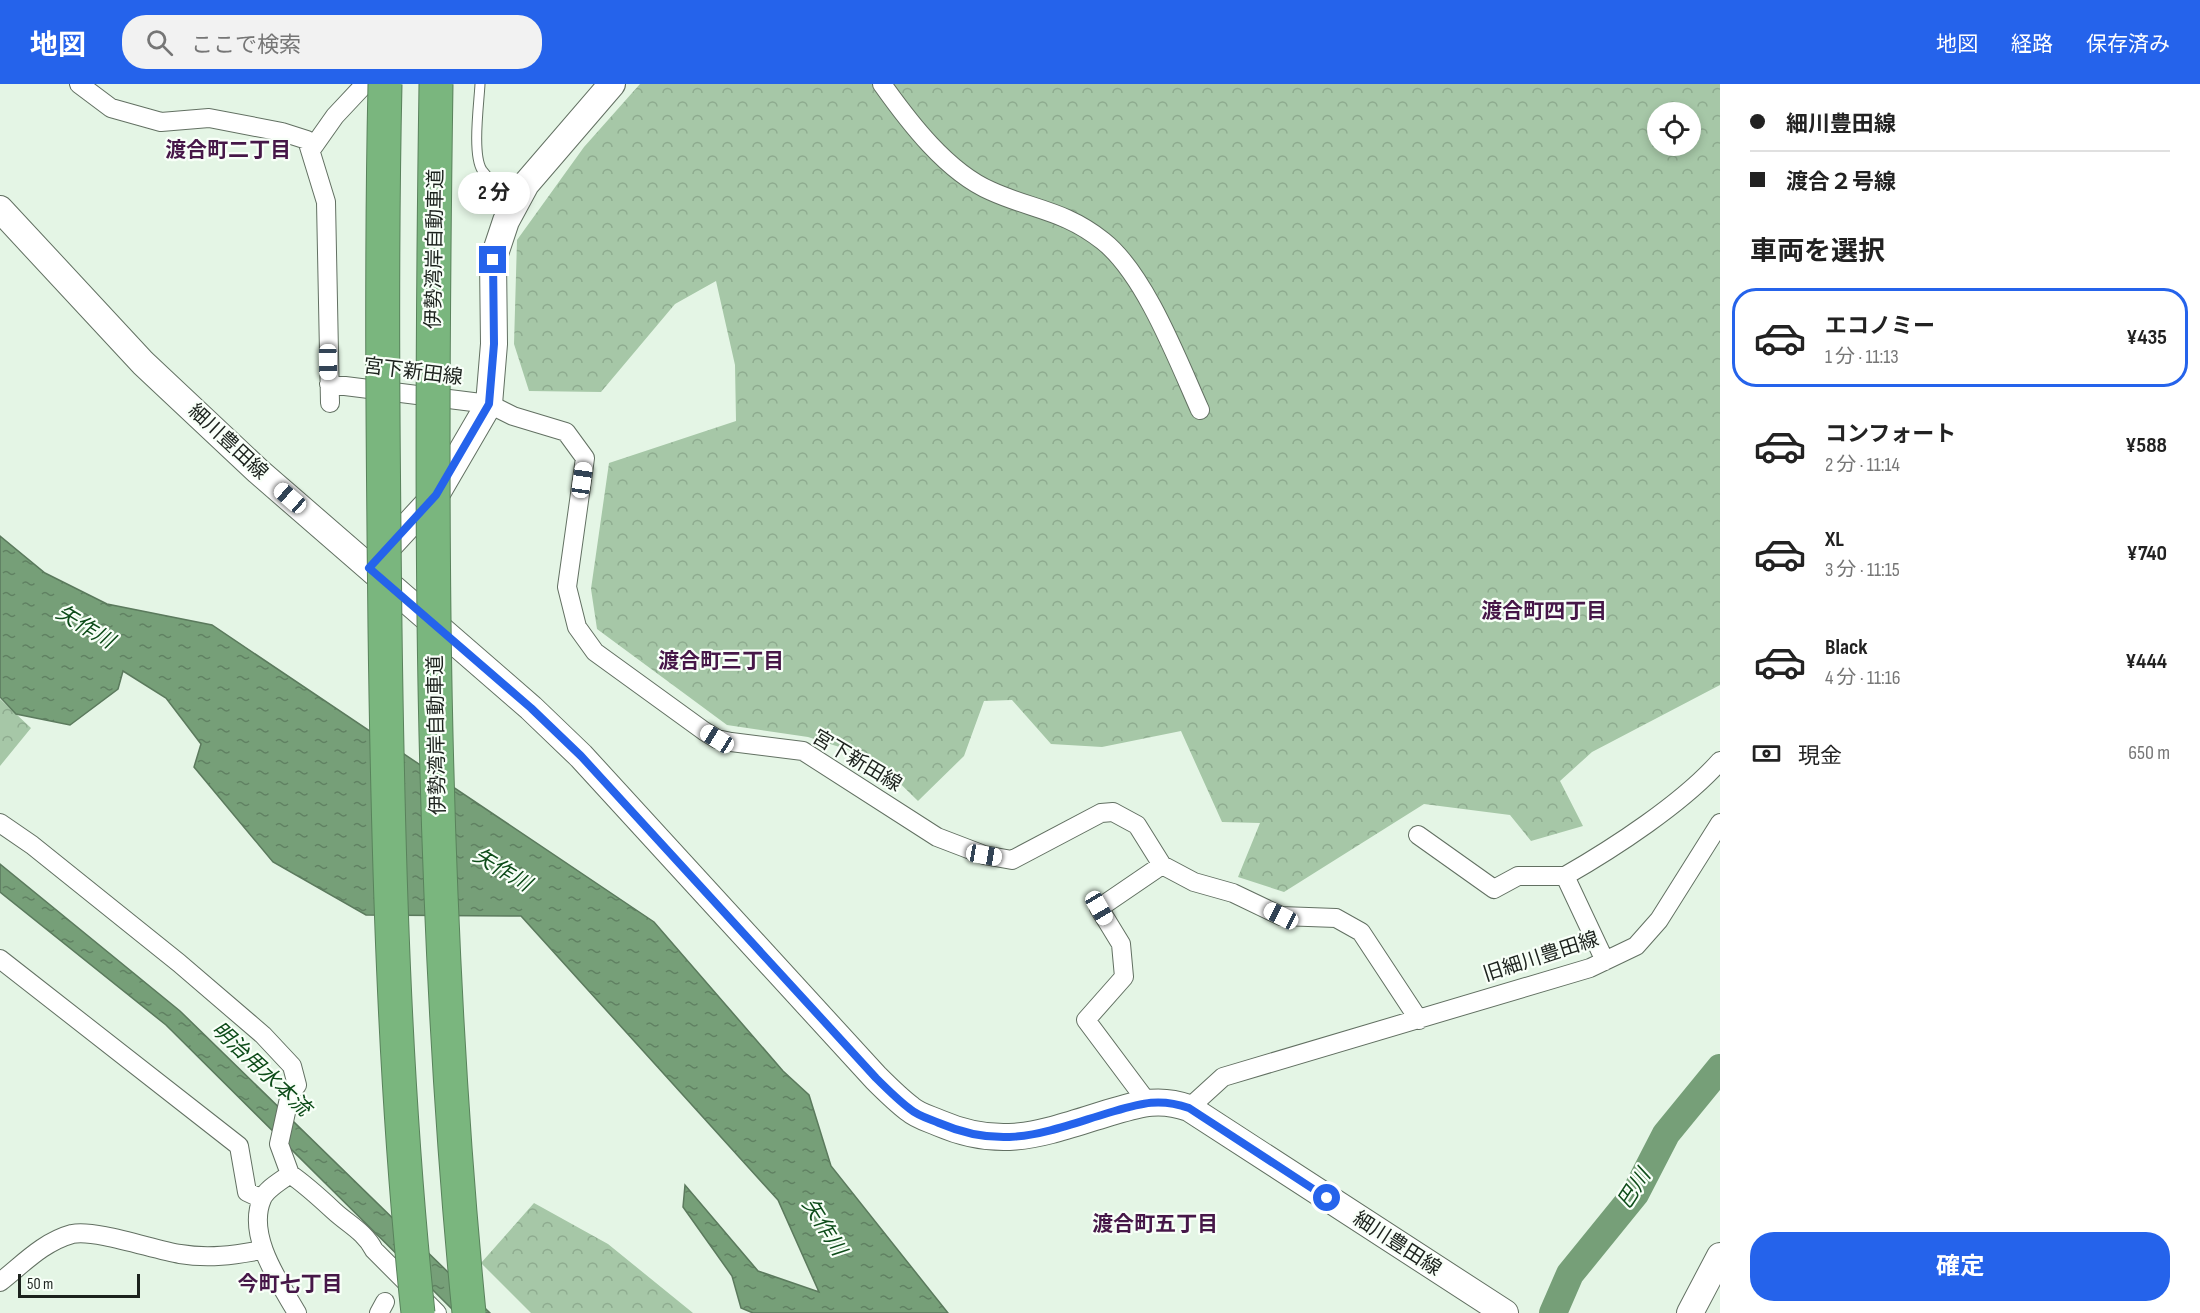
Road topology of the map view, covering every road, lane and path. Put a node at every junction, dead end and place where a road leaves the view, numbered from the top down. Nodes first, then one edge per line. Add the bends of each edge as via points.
1 (79, 84) edge
2 (364, 84) edge
3 (385, 84) edge
4 (436, 84) edge
5 (480, 84) edge
6 (612, 84) edge
7 (882, 84) edge
8 (311, 150) junction
9 (519, 197) junction
10 (0, 209) edge
11 (329, 384) junction
12 (330, 403) dead end
13 (489, 404) junction
14 (1200, 410) dead end
15 (369, 568) junction
16 (1720, 760) edge
17 (0, 823) edge
18 (1720, 823) edge
19 (1418, 836) dead end
20 (1162, 865) junction
21 (1565, 876) junction
22 (0, 959) edge
23 (1605, 961) junction
24 (1419, 1020) junction
25 (1149, 1103) junction
26 (1189, 1108) junction
27 (290, 1174) junction
28 (262, 1199) junction
29 (262, 1250) junction
30 (1720, 1256) edge
31 (0, 1282) edge
32 (297, 1313) edge
33 (418, 1313) edge
34 (437, 1313) edge
35 (469, 1313) edge
36 (1505, 1313) edge
37 (1690, 1313) edge

1 - 8 street via 111,108 161,122 209,118 282,132 307,140
2 - 8 street
3 - 33 highway, bridge via 387,765 398,1077
4 - 35 highway, 伊勢湾岸自動車道, bridge via 433,445 438,785 449,1076
5 - 9 lane via 481,168 489,178
6 - 9 main road
7 - 14 street via 909,122 962,174 991,191 1068,217 1105,242 1132,275 1167,337
8 - 11 street via 326,202
9 - 13 main road via 493,260 494,344
10 - 15 main road, 細川豊田線 via 143,363
11 - 12 street
11 - 13 street, 宮下新田線
13 - 15 main road via 436,495
13 - 20 street, 宮下新田線 via 513,416 566,432 585,458 567,587 577,627 595,652 704,731 731,742 803,751 937,837 984,855 1012,860 1101,813 1113,812 1137,825
15 - 25 main road, 細川豊田線 via 581,756 876,1078 912,1111 963,1133 999,1139 1037,1135
16 - 21 street via 1705,778 1605,853
17 - 27 street via 179,963 263,1035 292,1066 297,1085 290,1094 279,1144
18 - 23 street, 旧細川豊田線 via 1659,920 1636,946
19 - 21 street via 1494,889 1518,876
20 - 24 street via 1194,882 1233,892 1281,916 1336,918 1361,932
20 - 25 street via 1099,908 1121,944 1124,977 1086,1020
21 - 23 street
22 - 28 street via 239,1146 247,1191
23 - 24 street, 旧細川豊田線
24 - 26 street, 旧細川豊田線 via 1224,1077
25 - 26 main road, 細川豊田線 via 1161,1101
26 - 36 main road, 細川豊田線
27 - 28 street
27 - 34 street via 367,1238 374,1250
28 - 29 street
29 - 31 street via 214,1258 76,1233 44,1246
29 - 32 street
30 - 37 main road

